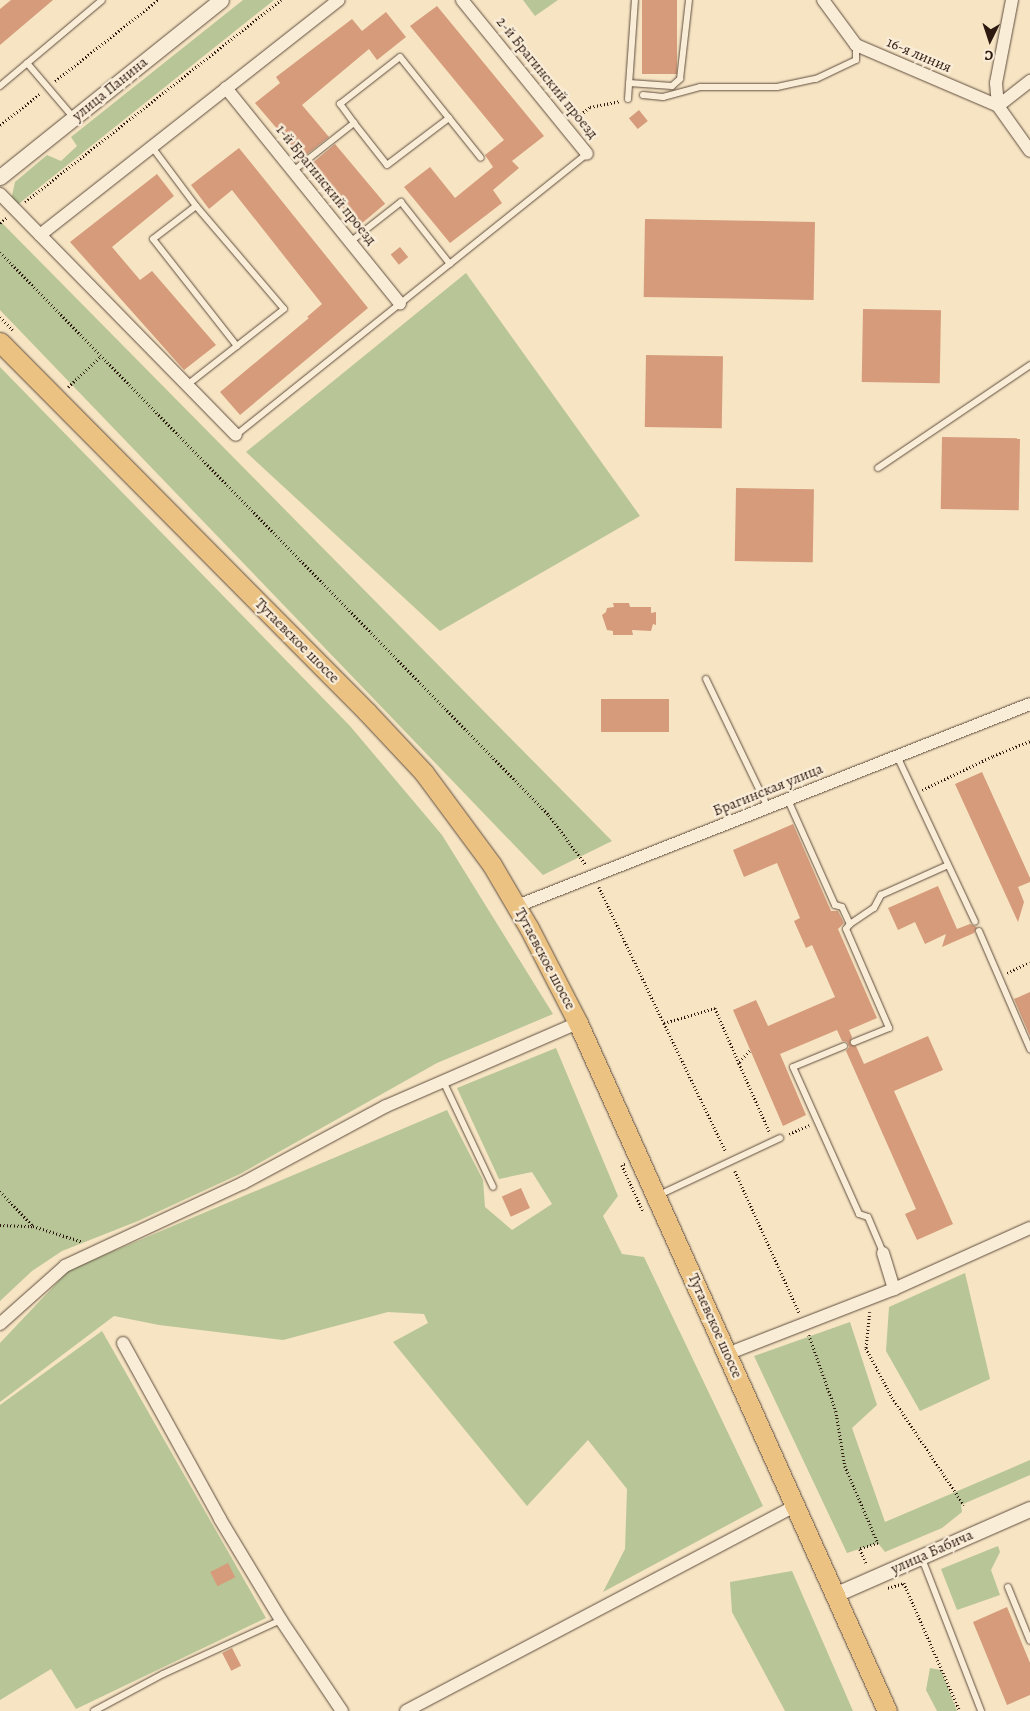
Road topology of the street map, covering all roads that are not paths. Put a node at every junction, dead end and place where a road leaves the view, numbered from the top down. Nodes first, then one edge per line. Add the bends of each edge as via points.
1 (102, 0) edge
2 (221, 0) edge
3 (339, 0) edge
4 (462, 0) edge
5 (635, 0) edge
6 (689, 0) edge
7 (823, 0) edge
8 (1012, 0) edge
9 (856, 45) junction
10 (27, 63) junction
11 (1030, 81) edge
12 (629, 83) junction
13 (0, 86) edge
14 (226, 88) junction
15 (643, 95) dead end
16 (628, 99) road end
17 (998, 106) junction
18 (74, 118) junction
19 (449, 118) junction
20 (354, 123) junction
21 (152, 148) junction
22 (1030, 151) edge
23 (587, 154) joint
24 (481, 158) dead end
25 (294, 171) junction
26 (0, 177) edge
27 (0, 194) edge
28 (196, 206) junction
29 (40, 235) junction
30 (350, 242) junction
31 (450, 264) junction
32 (400, 304) junction
33 (1, 344) edge
34 (237, 346) junction
35 (1030, 365) edge
36 (187, 385) junction
37 (236, 435) joint
38 (878, 468) dead end
39 (706, 678) dead end
40 (1030, 704) edge
41 (897, 756) junction
42 (788, 800) junction
43 (768, 808) junction
44 (948, 865) junction
45 (517, 906) junction
46 (974, 922) dead end
47 (850, 924) junction
48 (979, 931) dead end
49 (578, 1022) junction
50 (854, 1042) dead end
51 (844, 1046) dead end
52 (1030, 1049) edge
53 (443, 1081) junction
54 (780, 1138) road end
55 (493, 1187) dead end
56 (656, 1196) junction
57 (1030, 1228) edge
58 (883, 1254) joint
59 (894, 1289) junction
60 (0, 1324) edge
61 (123, 1343) dead end
62 (728, 1354) junction
63 (794, 1506) junction
64 (1030, 1510) edge
65 (921, 1556) junction
66 (1008, 1587) dead end
67 (834, 1595) junction
68 (281, 1620) junction
69 (1030, 1641) edge
70 (94, 1711) edge
71 (342, 1711) edge
72 (406, 1711) edge
73 (887, 1711) edge
74 (981, 1711) edge

1 - 10 lane
2 - 18 street, улица Панина
3 - 14 street
4 - 23 street, 2-й Брагинский проезд
5 - 12 lane
6 - 12 lane via 680,79 672,86
7 - 9 street
8 - 17 street via 996,84
9 - 15 lane via 856,60 816,79 777,87 700,87 663,97
9 - 17 street, 16-я линия
10 - 13 lane
10 - 18 lane
11 - 17 street
12 - 16 lane
14 - 21 street
14 - 25 street, 1-й Брагинский проезд
17 - 22 street
18 - 26 street, улица Панина
19 - 20 lane via 388,165
19 - 20 lane via 400,57 340,104
19 - 24 lane
20 - 25 lane
21 - 28 lane
21 - 29 street
23 - 31 lane
25 - 30 street, 1-й Брагинский проезд
27 - 29 street
28 - 34 lane via 153,239
28 - 34 lane via 284,309
29 - 36 street
30 - 31 lane via 401,202
30 - 32 street, 1-й Брагинский проезд
31 - 32 lane
32 - 37 lane
33 - 45 main road, Тутаевское шоссе via 424,773 492,865
34 - 36 lane
35 - 38 lane
36 - 37 street
39 - 43 lane
40 - 41 street, Брагинская улица
41 - 42 street, Брагинская улица
41 - 44 lane
42 - 43 street, Брагинская улица
42 - 47 lane via 835,905 842,906
43 - 45 street, Брагинская улица
44 - 46 lane
44 - 47 lane via 880,896 874,908
45 - 49 main road, Тутаевское шоссе
47 - 50 lane via 846,929 889,1028
48 - 52 lane
49 - 53 street
49 - 56 main road, Тутаевское шоссе
51 - 58 lane via 793,1067 859,1214 868,1217
53 - 55 lane
53 - 60 street via 386,1106 244,1183 66,1266
54 - 56 lane
56 - 62 main road, Тутаевское шоссе
57 - 59 street
58 - 59 street
59 - 62 street
61 - 68 street via 220,1519
62 - 63 main road, Тутаевское шоссе
63 - 67 main road, Тутаевское шоссе
63 - 72 street
64 - 65 street, улица Бабича
65 - 67 street, улица Бабича
65 - 74 lane
66 - 69 lane
67 - 73 main road, Тутаевское шоссе
68 - 70 lane via 163,1674
68 - 71 street

